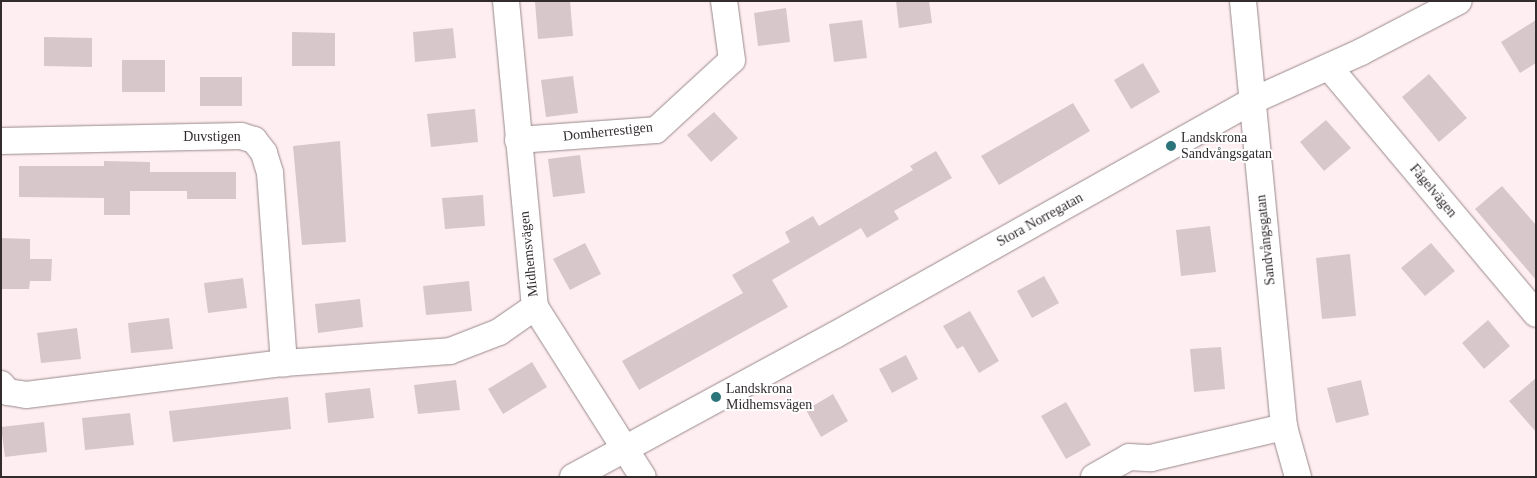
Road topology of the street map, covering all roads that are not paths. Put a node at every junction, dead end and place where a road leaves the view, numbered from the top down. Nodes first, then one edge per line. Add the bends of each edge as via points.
1 (506, 1) edge
2 (724, 1) edge
3 (1243, 1) edge
4 (1459, 1) edge
5 (1330, 67) junction
6 (1252, 101) junction
7 (518, 140) junction
8 (1, 141) edge
9 (535, 307) junction
10 (1536, 314) edge
11 (284, 363) junction
12 (1, 384) edge
13 (1284, 427) junction
14 (625, 446) junction
15 (1144, 467) edge
16 (573, 477) edge
17 (643, 477) edge
18 (1094, 477) edge
19 (1298, 477) edge

1 - 7 street, Midhemsvägen
2 - 7 street, Domherrestigen via 732,60 656,130
3 - 6 street, Sandvångsgatan
4 - 5 street, Stora Norregatan
5 - 6 street, Stora Norregatan
5 - 10 street, Fågelvägen
6 - 13 street, Sandvångsgatan
6 - 14 street, Stora Norregatan via 835,335
7 - 9 street, Midhemsvägen
8 - 11 street, Duvstigen via 241,136 254,140 264,153 270,172
9 - 11 street via 499,332 450,351
9 - 14 street, Midhemsvägen
11 - 12 street via 26,395 8,392
13 - 15 street
13 - 19 street, Sandvångsgatan
14 - 16 street, Stora Norregatan
14 - 17 street, Midhemsvägen
15 - 18 street via 1129,457

